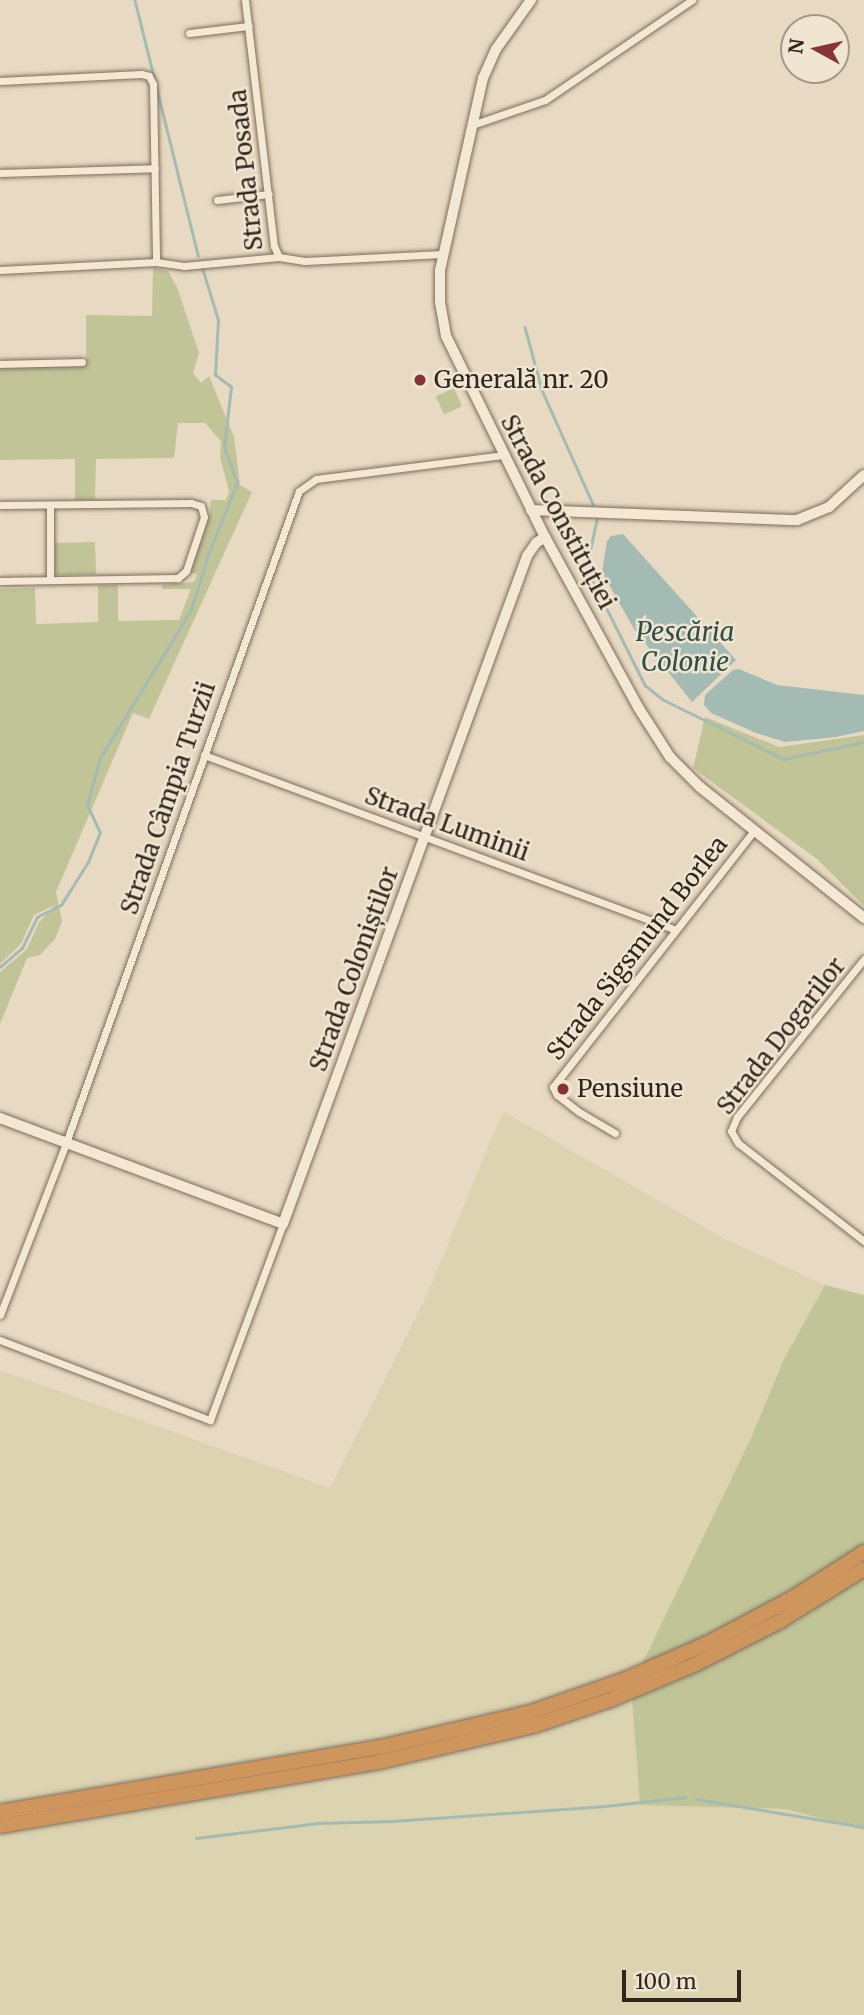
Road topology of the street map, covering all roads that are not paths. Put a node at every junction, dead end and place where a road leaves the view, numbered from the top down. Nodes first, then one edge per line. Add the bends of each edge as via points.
1 (245, 0) edge
2 (531, 0) edge
3 (692, 0) edge
4 (249, 26) junction
5 (189, 33) dead end
6 (0, 81) edge
7 (472, 125) junction
8 (155, 168) junction
9 (0, 173) edge
10 (269, 194) junction
11 (217, 200) dead end
12 (442, 254) junction
13 (279, 257) junction
14 (156, 262) junction
15 (0, 270) edge
16 (82, 362) dead end
17 (0, 365) edge
18 (504, 455) junction
19 (864, 475) edge
20 (0, 505) edge
21 (50, 505) junction
22 (531, 510) junction
23 (545, 537) junction
24 (50, 580) junction
25 (0, 581) edge
26 (204, 755) junction
27 (754, 831) junction
28 (425, 836) junction
29 (864, 918) edge
30 (676, 930) junction
31 (864, 959) edge
32 (0, 1118) edge
33 (615, 1133) dead end
34 (66, 1143) junction
35 (283, 1224) junction
36 (864, 1241) edge
37 (0, 1315) edge
38 (0, 1340) edge
39 (864, 1552) edge
40 (864, 1569) edge
41 (0, 1812) edge
42 (0, 1826) edge

1 - 4 street, Strada Posada
2 - 7 street, Strada Constituției via 488,64
3 - 7 street via 545,100
4 - 5 street
4 - 10 street, Strada Posada
6 - 8 street via 149,76
7 - 12 street, Strada Constituției
8 - 9 street
8 - 14 street
10 - 11 street
10 - 13 street, Strada Posada
12 - 13 street via 305,261
12 - 18 street, Strada Constituției via 439,284 446,336
13 - 14 street, Strada Posada via 184,265
14 - 15 street, Strada Posada
16 - 17 street
18 - 22 street, Strada Constituției
18 - 26 street, Strada Câmpia Turzii via 316,479 299,491
19 - 22 street via 829,507 797,520
20 - 21 street
21 - 24 street
21 - 24 street via 191,503 204,511 187,571 178,578
22 - 23 street, Strada Constituției
23 - 27 street, Strada Constituției via 670,757
23 - 28 street, Strada Coloniștilor via 527,556
24 - 25 street
26 - 28 street, Strada Luminii
26 - 34 street, Strada Câmpia Turzii
27 - 29 street, Strada Constituției
27 - 30 street, Strada Sigsmund Borlea
28 - 30 street, Strada Luminii
28 - 35 street, Strada Coloniștilor
30 - 33 street, Strada Sigsmund Borlea via 553,1089 579,1112
31 - 36 street, Strada Dogarilor via 731,1127 733,1136
32 - 34 street
34 - 35 street
34 - 37 street, Strada Câmpia Turzii
35 - 38 street, Strada Coloniștilor via 211,1420
39 - 41 highway via 775,1609 701,1646 626,1679 531,1712 381,1748
40 - 42 highway via 800,1610 696,1664 536,1725 383,1761

